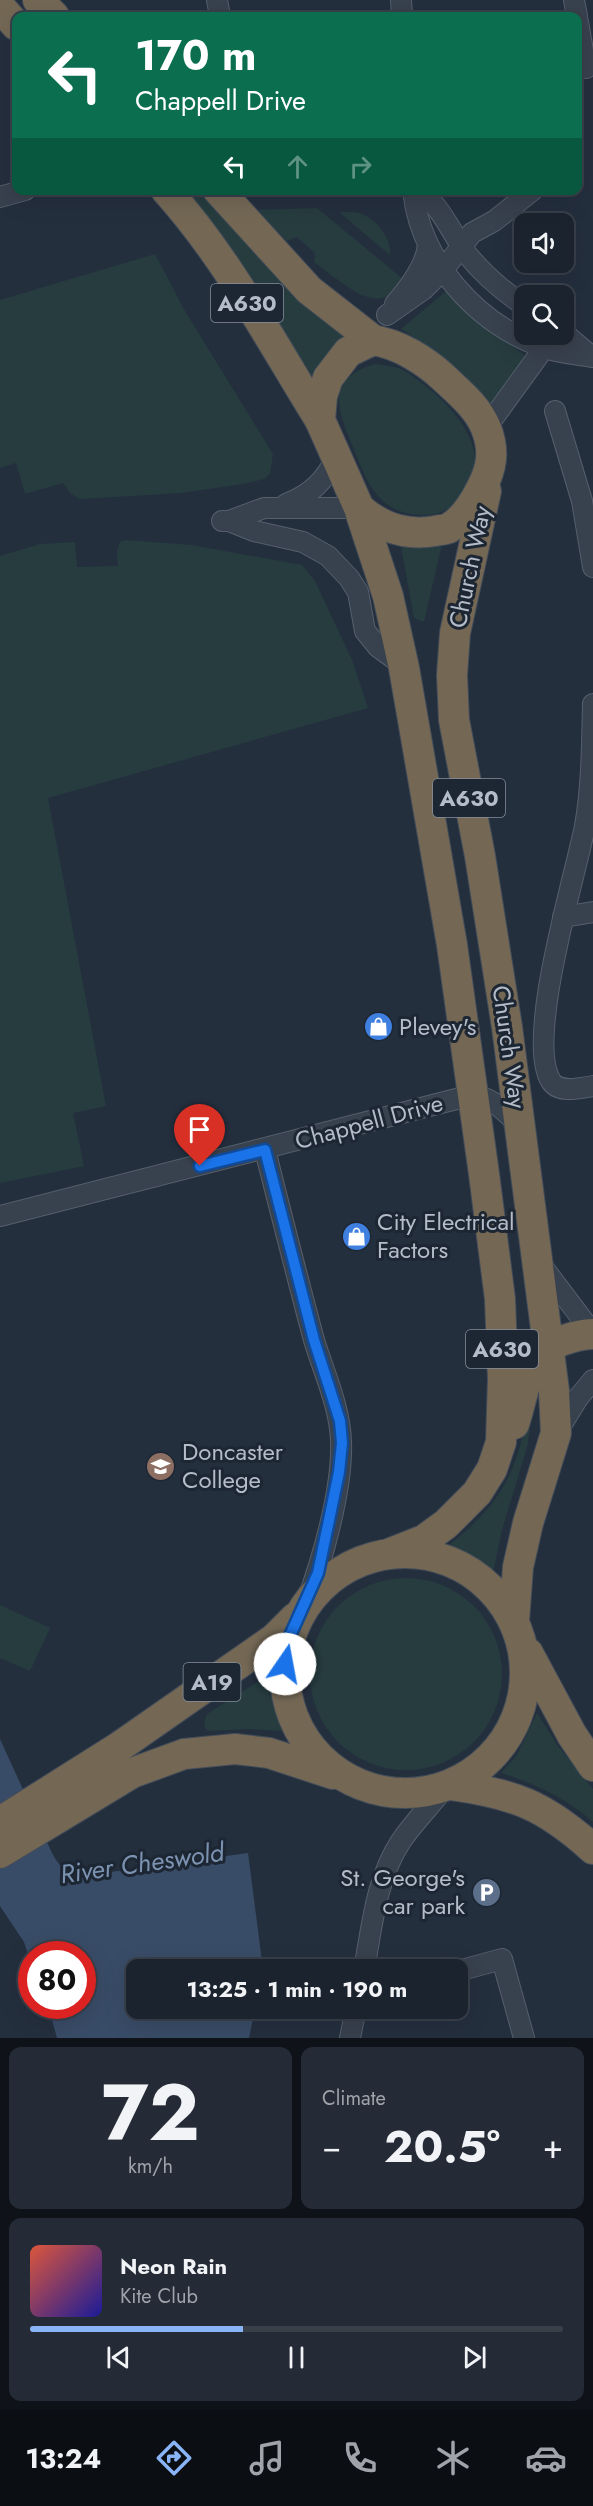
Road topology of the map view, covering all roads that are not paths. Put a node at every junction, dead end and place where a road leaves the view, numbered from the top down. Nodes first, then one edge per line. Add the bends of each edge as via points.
1 (38, 0) edge
2 (0, 7) edge
3 (50, 12) edge
4 (12, 20) edge
5 (582, 48) edge
6 (585, 68) edge
7 (170, 195) edge
8 (223, 195) edge
9 (414, 195) edge
10 (426, 195) edge
11 (528, 195) edge
12 (428, 245) junction
13 (464, 250) junction
14 (446, 274) junction
15 (514, 299) edge
16 (380, 327) junction
17 (514, 333) edge
18 (574, 342) edge
19 (538, 345) edge
20 (553, 345) edge
21 (592, 358) edge
22 (555, 411) dead end
23 (321, 420) junction
24 (486, 428) junction
25 (337, 457) junction
26 (490, 472) junction
27 (281, 507) junction
28 (359, 508) junction
29 (593, 567) edge
30 (404, 666) junction
31 (593, 704) edge
32 (593, 744) edge
33 (593, 912) edge
34 (563, 917) junction
35 (585, 1088) edge
36 (472, 1095) junction
37 (520, 1126) junction
38 (265, 1150) junction
39 (0, 1216) edge
40 (537, 1259) junction
41 (593, 1329) edge
42 (593, 1334) edge
43 (548, 1347) junction
44 (593, 1380) edge
45 (556, 1433) junction
46 (492, 1469) junction
47 (391, 1552) junction
48 (302, 1609) junction
49 (518, 1631) junction
50 (125, 1760) junction
51 (593, 1766) edge
52 (344, 1778) junction
53 (448, 1786) junction
54 (0, 1822) edge
55 (593, 1849) edge
56 (0, 1853) edge
57 (366, 1959) edge
58 (468, 1968) edge
59 (354, 2019) edge
60 (350, 2038) edge
61 (524, 2038) edge

1 - 3 highway
2 - 4 highway
5 - 6 street
7 - 23 highway, A630 via 223,264
8 - 16 highway, A630 via 309,290
9 - 12 street via 420,230
10 - 13 street
11 - 13 street via 472,233
12 - 14 street
12 - 16 street via 421,267
13 - 14 street
13 - 15 street
14 - 16 street
14 - 17 street via 504,330
16 - 23 highway via 348,352 328,378
16 - 24 highway via 440,374 465,398
18 - 21 street
19 - 24 street
20 - 21 street
22 - 29 street via 582,501
23 - 25 highway
24 - 26 highway via 493,460
25 - 27 street via 315,489
25 - 28 highway
26 - 28 highway via 463,516 448,528 408,533 387,527
26 - 37 highway, Church Way / A630 via 455,633 454,720 480,856
27 - 28 street
27 - 30 street via 257,509 226,521 303,542 328,556 358,592 365,631 378,647
28 - 30 highway, Church Way / A630 via 388,596
30 - 36 highway, Church Way / A630 via 452,945
31 - 32 street
32 - 34 street via 585,826
33 - 34 street
34 - 35 street via 546,1004 546,1068 551,1082 560,1088
36 - 37 street, Chappell Drive via 491,1101
36 - 38 street, Chappell Drive
36 - 46 highway, Church Way / A630 via 500,1299 501,1442
37 - 40 highway, Church Way / A630
38 - 39 street, Chappell Drive
38 - 48 street via 341,1432 339,1472 327,1535 318,1573
40 - 41 street
40 - 43 highway, Church Way / A630
42 - 43 highway via 575,1336
43 - 45 highway, Church Way / A630
43 - 46 highway via 531,1367 507,1446
44 - 45 street
45 - 49 highway, Church Way / A630 via 518,1567
46 - 47 highway, Church Way / A630 via 477,1493 446,1524 424,1539
47 - 48 highway via 342,1569
47 - 49 highway via 429,1554 464,1567 493,1590
48 - 50 highway, A19 via 274,1639
48 - 52 highway via 289,1638 285,1664 288,1700 305,1741
49 - 51 highway via 566,1724
49 - 53 highway, Church Way via 525,1661 524,1690 517,1718 508,1736 483,1765
50 - 52 highway, A19 via 235,1749 269,1753
50 - 54 highway, A19
50 - 56 highway, A19
52 - 53 highway via 376,1790 411,1794
53 - 55 highway via 496,1792 531,1804 558,1819
53 - 57 street via 401,1841 389,1864 380,1888
58 - 61 street via 502,1959
59 - 60 street

